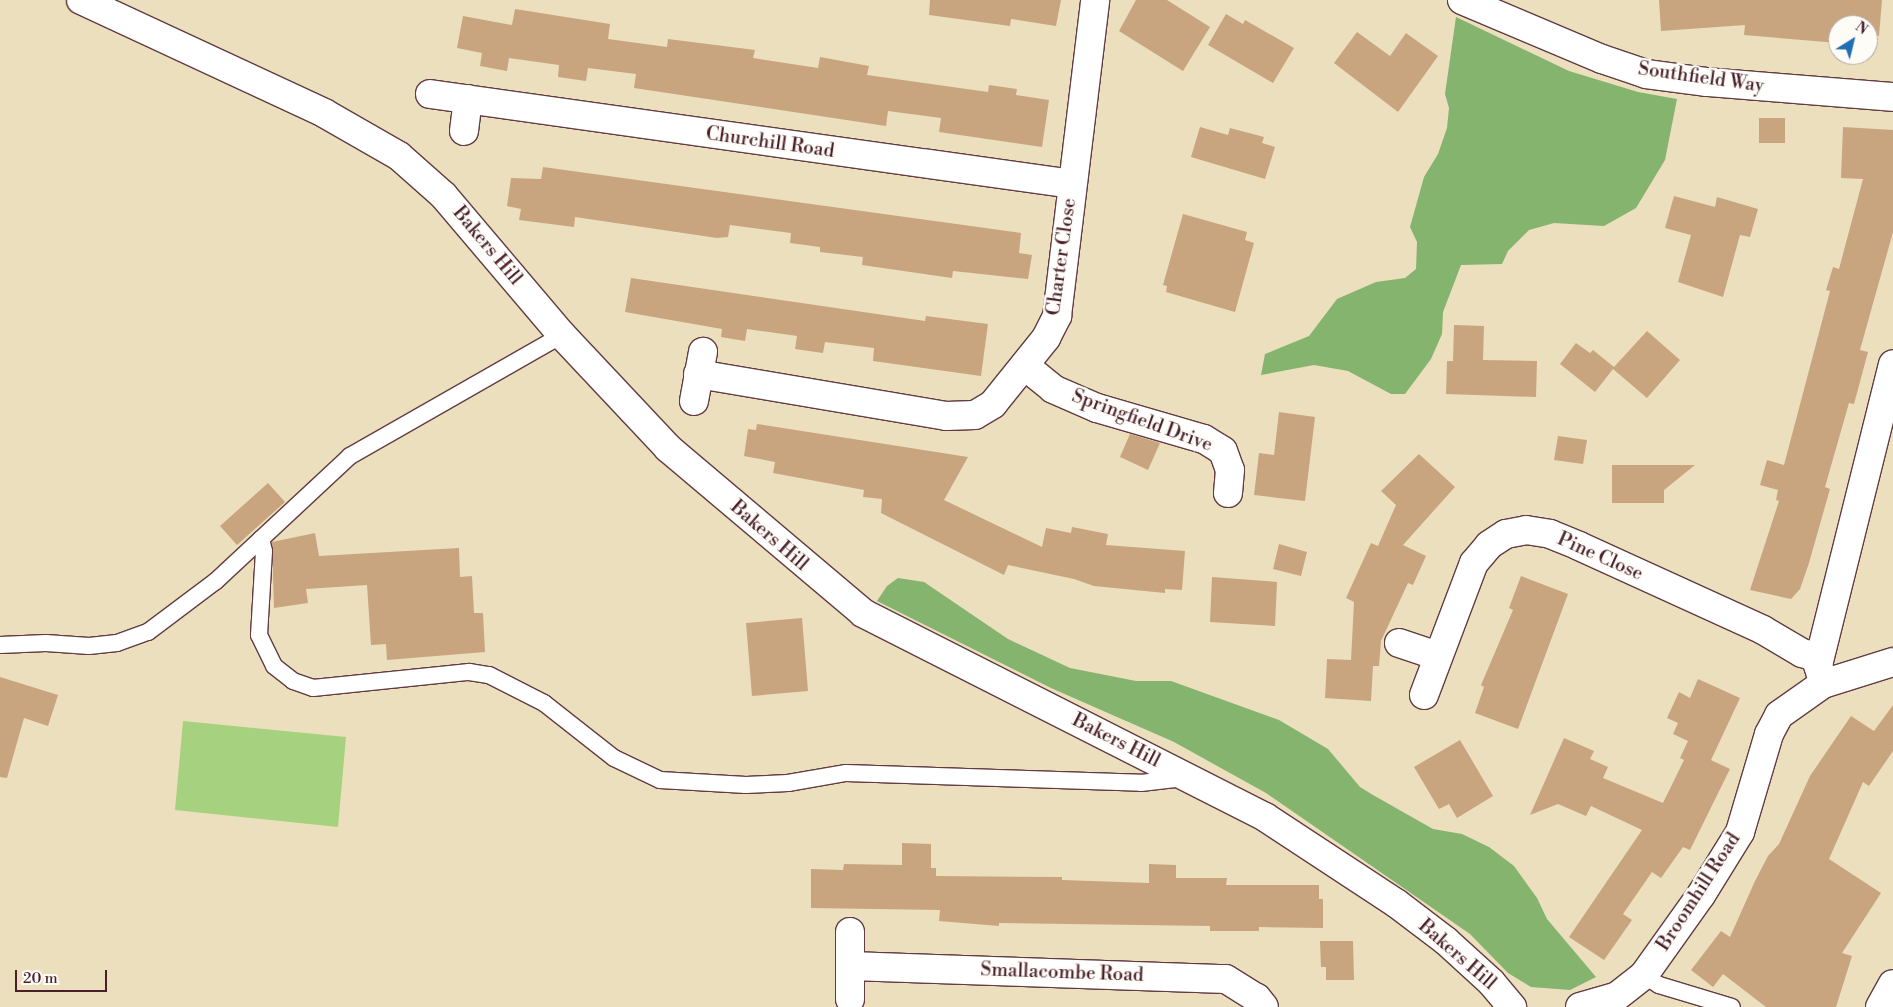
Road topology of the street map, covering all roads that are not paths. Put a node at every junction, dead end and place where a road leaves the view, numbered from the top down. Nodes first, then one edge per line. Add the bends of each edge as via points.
1 (82, 0) edge
2 (1095, 0) edge
3 (1462, 0) edge
4 (430, 94) dead end
5 (1893, 98) edge
6 (468, 99) junction
7 (464, 131) dead end
8 (1072, 184) junction
9 (562, 335) junction
10 (1893, 364) edge
11 (1025, 366) junction
12 (694, 401) dead end
13 (1228, 493) dead end
14 (261, 539) junction
15 (1399, 643) dead end
16 (0, 646) edge
17 (1438, 656) junction
18 (1893, 662) edge
19 (1821, 671) junction
20 (1424, 696) dead end
21 (1188, 778) junction
22 (850, 932) dead end
23 (850, 966) junction
24 (1644, 975) junction
25 (1893, 984) edge
26 (850, 999) dead end
27 (1264, 1007) edge
28 (1512, 1007) edge
29 (1580, 1007) edge
30 (1732, 1007) edge
31 (1880, 1007) edge

1 - 9 street, Bakers Hill via 324,113 399,156 444,196
2 - 8 street, Charter Close
3 - 5 street, Southfield Way via 1602,59 1646,74
4 - 6 street, Churchill Road
6 - 7 street
6 - 8 street, Churchill Road
8 - 11 street, Charter Close via 1056,316 1046,338
9 - 14 lane via 350,456
9 - 21 street, Bakers Hill via 668,448 863,613
10 - 19 street
11 - 12 street, Charter Close via 993,404 975,415 962,417 700,363
11 - 13 street, Springfield Drive via 1053,389 1097,408 1204,439 1224,451 1230,470
14 - 16 lane via 216,581 148,632 117,643 89,646 46,643
14 - 21 lane via 264,551 260,574 259,635 274,666 292,681 313,688 469,672 489,675 544,703 614,758 660,780 746,785 788,783 846,773 1141,784
15 - 17 street
17 - 19 street, Pine Close via 1474,564 1489,545 1506,534 1526,530 1550,534 1580,546 1763,630 1802,653
17 - 20 street, Pine Close
18 - 19 street, Broomhill Road
19 - 24 street, Broomhill Road via 1779,715 1768,734 1740,832 1701,895
21 - 28 street, Bakers Hill via 1264,817 1396,903 1465,959
22 - 23 street
23 - 26 street
23 - 27 street, Smallacombe Road via 1226,979 1257,998
24 - 29 street, Broomhill Road via 1616,998
24 - 30 lane via 1659,985
25 - 31 street

